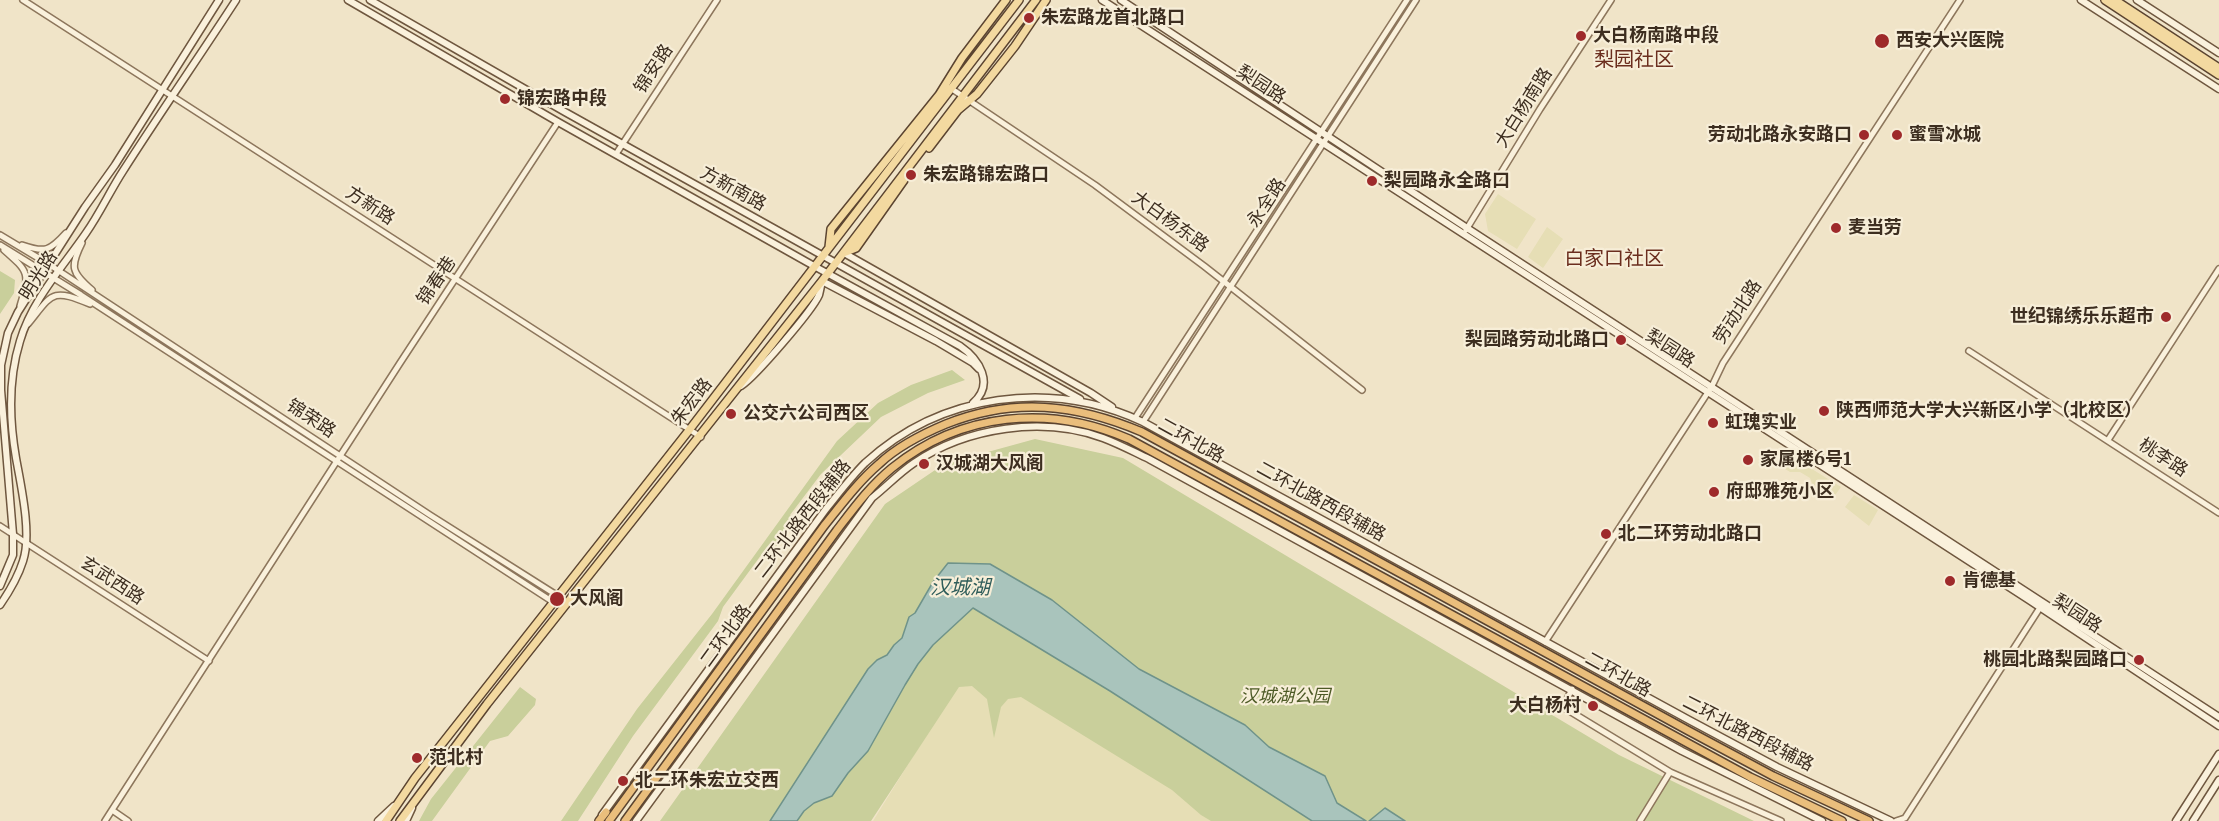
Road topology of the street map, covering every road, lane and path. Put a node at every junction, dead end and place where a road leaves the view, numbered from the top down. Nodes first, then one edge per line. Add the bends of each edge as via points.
1 (23, 0) edge
2 (219, 0) edge
3 (236, 0) edge
4 (348, 0) edge
5 (370, 0) edge
6 (717, 0) edge
7 (1006, 0) edge
8 (1019, 0) edge
9 (1036, 0) edge
10 (1046, 0) edge
11 (1102, 0) edge
12 (1121, 0) edge
13 (1407, 0) edge
14 (1416, 0) edge
15 (1611, 0) edge
16 (1960, 0) edge
17 (2081, 0) edge
18 (2105, 0) edge
19 (2115, 0) edge
20 (2136, 0) edge
21 (2219, 53) edge
22 (2219, 68) edge
23 (2219, 75) edge
24 (949, 79) junction
25 (163, 89) junction
26 (952, 89) junction
27 (2219, 89) edge
28 (173, 96) junction
29 (965, 99) junction
30 (939, 105) junction
31 (558, 122) junction
32 (1321, 132) junction
33 (1328, 136) junction
34 (1317, 139) junction
35 (1323, 143) junction
36 (622, 145) junction
37 (616, 154) junction
38 (75, 223) junction
39 (1465, 231) junction
40 (86, 233) junction
41 (0, 235) edge
42 (9, 240) junction
43 (0, 246) edge
44 (829, 247) junction
45 (843, 253) junction
46 (822, 255) junction
47 (836, 263) junction
48 (50, 265) junction
49 (814, 266) junction
50 (2219, 269) edge
51 (45, 272) junction
52 (55, 274) junction
53 (828, 274) junction
54 (456, 279) junction
55 (822, 281) junction
56 (1224, 282) junction
57 (1230, 287) junction
58 (109, 305) junction
59 (103, 309) junction
60 (18, 312) junction
61 (27, 326) junction
62 (1969, 351) dead end
63 (984, 379) junction
64 (1709, 389) junction
65 (1362, 390) dead end
66 (1083, 400) junction
67 (969, 406) junction
68 (1120, 412) junction
69 (1135, 418) junction
70 (1143, 422) junction
71 (690, 429) junction
72 (701, 437) junction
73 (2108, 440) junction
74 (339, 459) junction
75 (2219, 513) edge
76 (0, 526) edge
77 (13, 534) junction
78 (26, 544) junction
79 (0, 586) edge
80 (556, 599) junction
81 (0, 605) edge
82 (2042, 605) junction
83 (1545, 642) junction
84 (209, 661) junction
85 (1572, 689) junction
86 (2219, 717) edge
87 (2219, 726) edge
88 (2219, 754) edge
89 (1670, 772) junction
90 (2219, 780) edge
91 (416, 800) junction
92 (396, 804) junction
93 (112, 810) junction
94 (606, 812) joint
95 (609, 819) edge
96 (105, 821) edge
97 (128, 821) edge
98 (378, 821) edge
99 (386, 821) edge
100 (400, 821) edge
101 (406, 821) edge
102 (598, 821) edge
103 (625, 821) edge
104 (636, 821) edge
105 (1640, 821) edge
106 (1781, 821) edge
107 (1822, 821) edge
108 (1842, 821) edge
109 (1869, 821) edge
110 (1893, 821) edge
111 (2176, 821) edge
112 (2193, 821) edge

1 - 25 street, 方新路
2 - 25 main road, 明光路
3 - 28 main road, 明光路
4 - 31 main road, 方新南路
5 - 36 main road, 方新南路
6 - 36 street, 锦安路
7 - 24 main road
8 - 26 main road, 朱宏路
9 - 29 main road, 朱宏路
10 - 29 main road via 977,94
11 - 34 main road, 梨园路
12 - 32 main road, 梨园路
13 - 32 street, 永全路
14 - 33 street, 永全路
15 - 39 street, 大白杨南路
16 - 64 street, 劳动北路
17 - 27 main road
18 - 23 main road
19 - 22 main road
20 - 21 main road
24 - 30 main road
24 - 44 main road via 831,229
25 - 28 street, 方新路
25 - 38 main road, 明光路
26 - 29 street, 大白杨东路
26 - 30 main road, 朱宏路
28 - 40 main road, 明光路
28 - 54 street, 方新路
29 - 45 main road, 朱宏路
29 - 56 street, 大白杨东路 via 1095,185
30 - 44 main road, 朱宏路
31 - 37 main road, 方新南路
31 - 54 street, 锦春巷
32 - 33 main road, 梨园路
32 - 34 street, 永全路
33 - 35 street, 永全路
33 - 39 main road, 梨园路
34 - 35 main road, 梨园路
34 - 56 street, 永全路
35 - 39 main road, 梨园路
35 - 57 street, 永全路
36 - 37 street, 锦安路
36 - 46 main road, 方新南路
37 - 49 main road, 方新南路
38 - 42 street via 46,250
38 - 48 main road, 明光路
39 - 64 main road, 梨园路
40 - 52 main road, 明光路
40 - 58 street via 74,259 74,271
41 - 42 street
42 - 48 street, 锦荣路
43 - 51 street, 锦荣路
43 - 60 street via 26,274 27,285
44 - 46 main road, 朱宏路
45 - 47 main road, 朱宏路
45 - 68 main road
46 - 47 main road, 方新南路
46 - 49 main road, 朱宏路
47 - 53 main road, 朱宏路
47 - 66 main road, 方新南路
48 - 51 main road, 明光路
48 - 52 street, 锦荣路
49 - 53 main road, 方新南路
49 - 71 main road, 朱宏路
50 - 73 street
51 - 52 street, 锦荣路
51 - 60 main road, 明光路
52 - 58 street, 锦荣路
52 - 59 street, 锦荣路
52 - 61 main road, 明光路
53 - 55 main road, 朱宏路
53 - 63 main road, 方新南路 via 966,350 978,362
54 - 71 street, 方新路
54 - 74 street, 锦春巷
55 - 63 main road via 964,357 979,368
55 - 72 main road, 朱宏路
56 - 57 street, 大白杨东路
56 - 69 street, 永全路
57 - 65 street, 大白杨东路
57 - 70 street, 永全路
58 - 74 street, 锦荣路
59 - 61 street via 58,294 49,298
59 - 74 street, 锦荣路
60 - 77 main road, 明光路 via 5,344 1,377
61 - 78 main road, 明光路 via 16,354 10,387
62 - 73 street, 桃李路
63 - 67 main road via 979,398
64 - 82 main road, 梨园路
64 - 83 street, 劳动北路
66 - 67 main road, 二环北路西段辅路 via 1039,396
66 - 68 main road, 二环北路西段辅路
67 - 94 main road, 二环北路西段辅路 via 903,435 853,475
68 - 69 main road, 二环北路西段辅路
69 - 70 main road, 二环北路西段辅路
70 - 83 main road, 二环北路西段辅路
71 - 72 street, 方新路
71 - 80 main road, 朱宏路
72 - 91 main road, 朱宏路 via 487,704
73 - 75 street, 桃李路
74 - 80 street, 锦荣路
74 - 84 street
76 - 77 street, 玄武西路
77 - 78 street, 玄武西路
77 - 79 main road, 明光路 via 13,555
78 - 81 main road, 明光路 via 12,588
78 - 84 street, 玄武西路
80 - 92 main road, 朱宏路
82 - 86 main road, 梨园路
82 - 87 main road, 梨园路
82 - 110 street via 1905,818
83 - 110 main road, 二环北路西段辅路 via 1746,751
84 - 93 street
85 - 89 street via 1563,707
85 - 104 main road via 1149,459 1102,438 1072,430 1008,429 945,447 915,463 872,498
85 - 107 main road via 1682,751
88 - 111 main road
89 - 105 street
89 - 106 street
90 - 112 main road
91 - 100 main road, 朱宏路
91 - 101 main road, 朱宏路
92 - 98 main road
92 - 99 main road, 朱宏路
93 - 96 street
93 - 97 street
94 - 102 highway
95 - 109 highway, 二环北路 via 830,519 879,464 911,440 956,420 992,410 1034,406 1066,408 1112,419 1142,432 1687,730
103 - 108 highway, 二环北路 via 868,491 892,468 939,439 984,422 1026,418 1085,423 1129,439 1750,777

